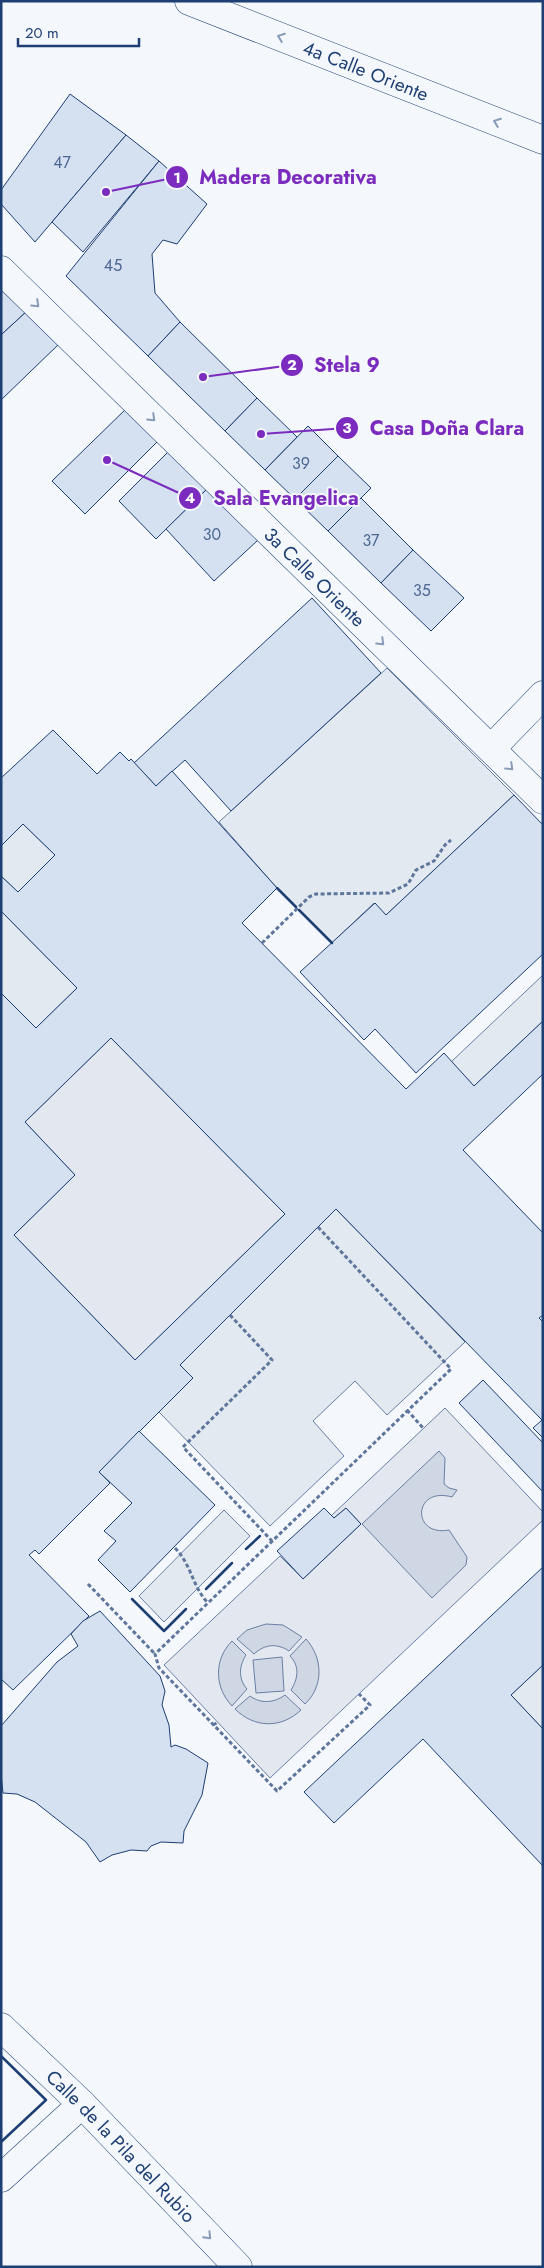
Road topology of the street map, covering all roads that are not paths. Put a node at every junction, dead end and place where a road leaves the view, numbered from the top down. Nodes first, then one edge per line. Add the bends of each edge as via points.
1 (189, 1) edge
2 (543, 140) edge
3 (1, 270) edge
4 (543, 695) edge
5 (491, 749) junction
6 (543, 800) edge
7 (1, 2027) edge
8 (82, 2104) junction
9 (1, 2178) edge
10 (238, 2267) edge

2 -> 1 main road, 4a Calle Oriente
3 -> 5 main road, 3a Calle Oriente
4 - 5 main road
5 -> 6 main road, 3a Calle Oriente
7 - 8 main road, Calle de la Pila del Rubio
8 - 9 main road
8 -> 10 main road, Calle de la Pila del Rubio

